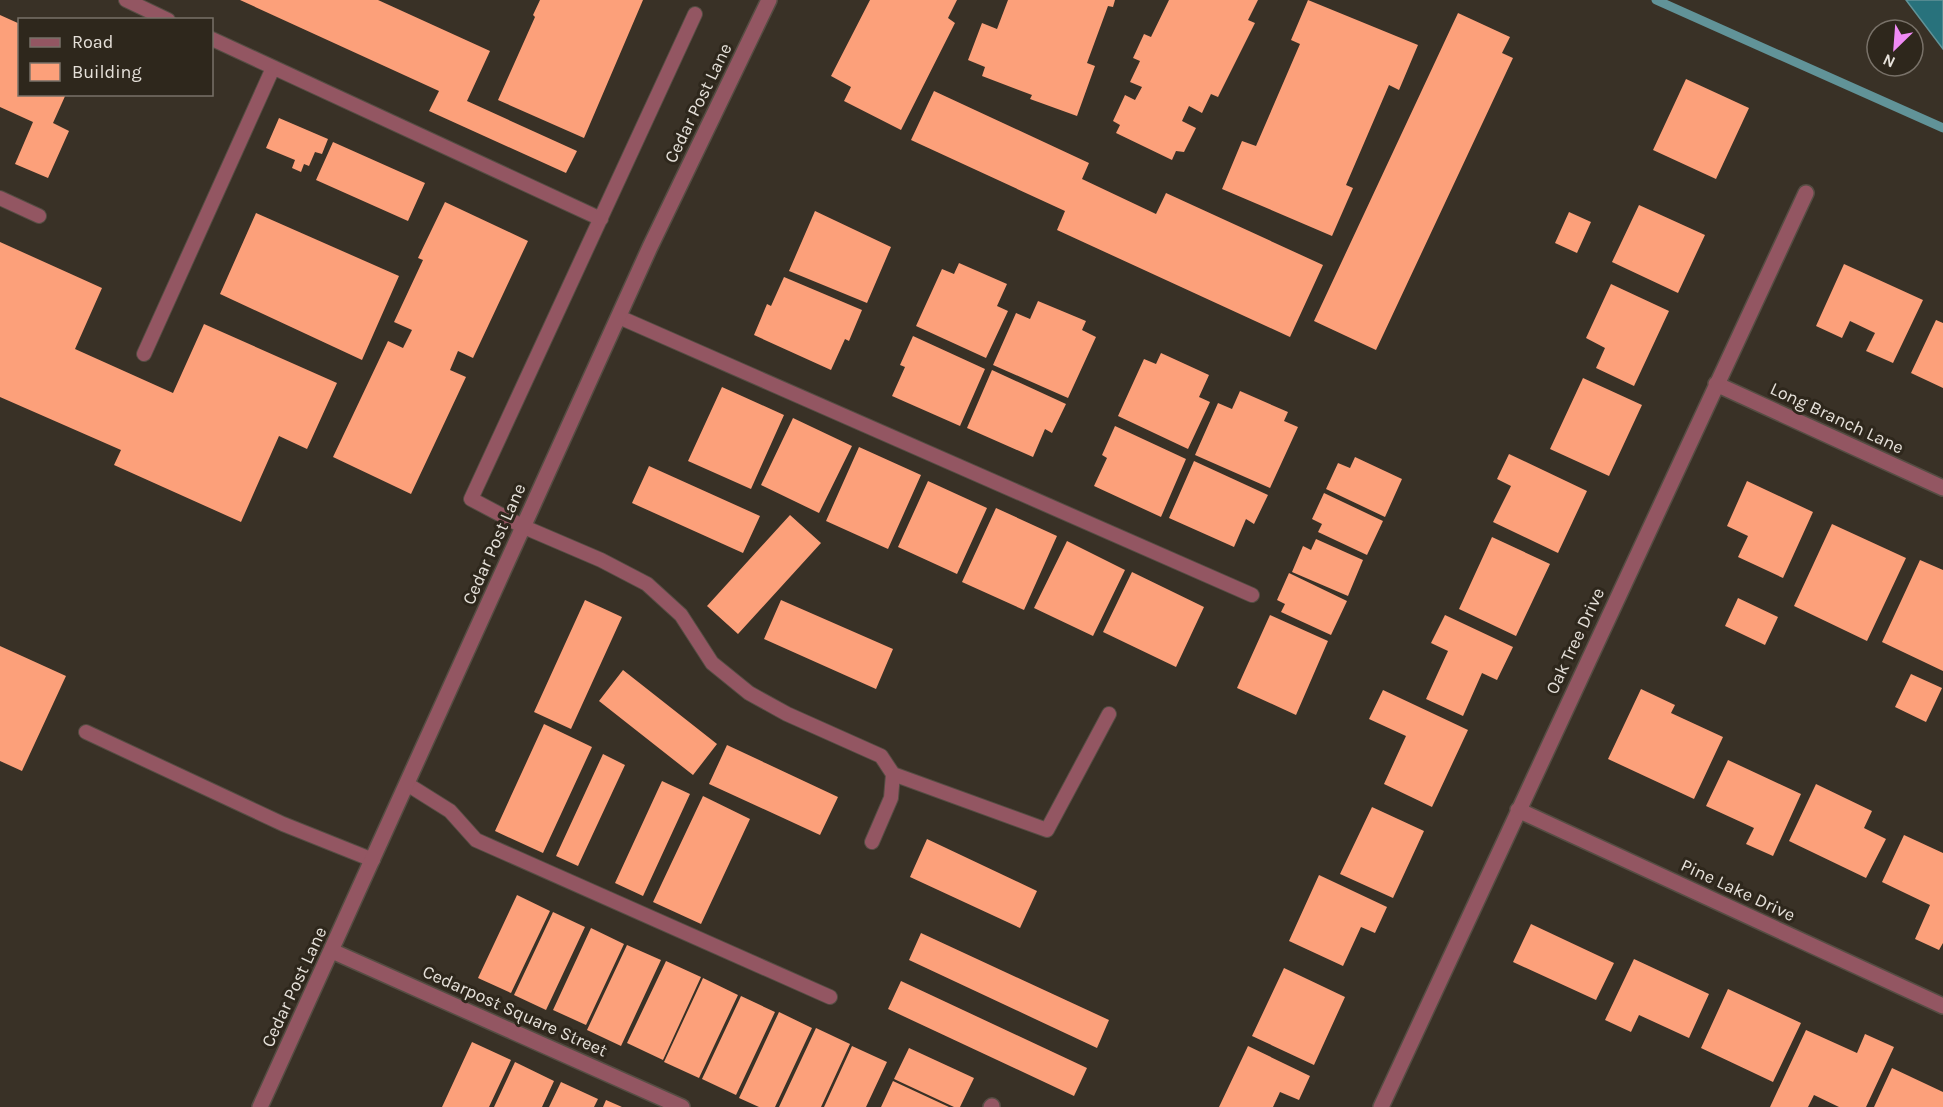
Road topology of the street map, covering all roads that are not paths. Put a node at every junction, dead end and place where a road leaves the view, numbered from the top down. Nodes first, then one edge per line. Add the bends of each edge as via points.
1 (126, 0) edge
2 (769, 0) edge
3 (695, 14) dead end
4 (164, 18) edge
5 (213, 39) edge
6 (273, 68) junction
7 (1806, 193) dead end
8 (0, 198) edge
9 (39, 216) dead end
10 (601, 219) junction
11 (619, 317) junction
12 (144, 354) dead end
13 (1716, 384) junction
14 (1943, 488) edge
15 (524, 527) junction
16 (1252, 595) dead end
17 (1108, 714) dead end
18 (86, 732) dead end
19 (893, 774) junction
20 (407, 784) junction
21 (1518, 810) junction
22 (872, 842) dead end
23 (373, 860) junction
24 (332, 951) junction
25 (830, 998) dead end
26 (1943, 1006) edge
27 (260, 1107) edge
28 (682, 1107) edge
29 (1382, 1107) edge

1 - 4 lane
2 - 11 street, Cedar Post Lane
3 - 10 lane
5 - 6 lane
6 - 10 lane
6 - 12 lane
7 - 13 street, Oak Tree Drive
8 - 9 lane
10 - 15 lane via 471,499
11 - 15 street, Cedar Post Lane
11 - 16 lane
13 - 14 street, Long Branch Lane
13 - 21 street, Oak Tree Drive
15 - 19 lane via 647,584 681,615 712,663 749,693 881,756
15 - 20 street, Cedar Post Lane
17 - 19 lane via 1047,830
18 - 23 lane via 283,824
19 - 22 lane via 891,798
20 - 23 street, Cedar Post Lane
20 - 25 lane via 450,811 476,840
21 - 26 street, Pine Lake Drive
21 - 29 street, Oak Tree Drive
23 - 24 street, Cedar Post Lane
24 - 27 street, Cedar Post Lane
24 - 28 street, Cedarpost Square Street

